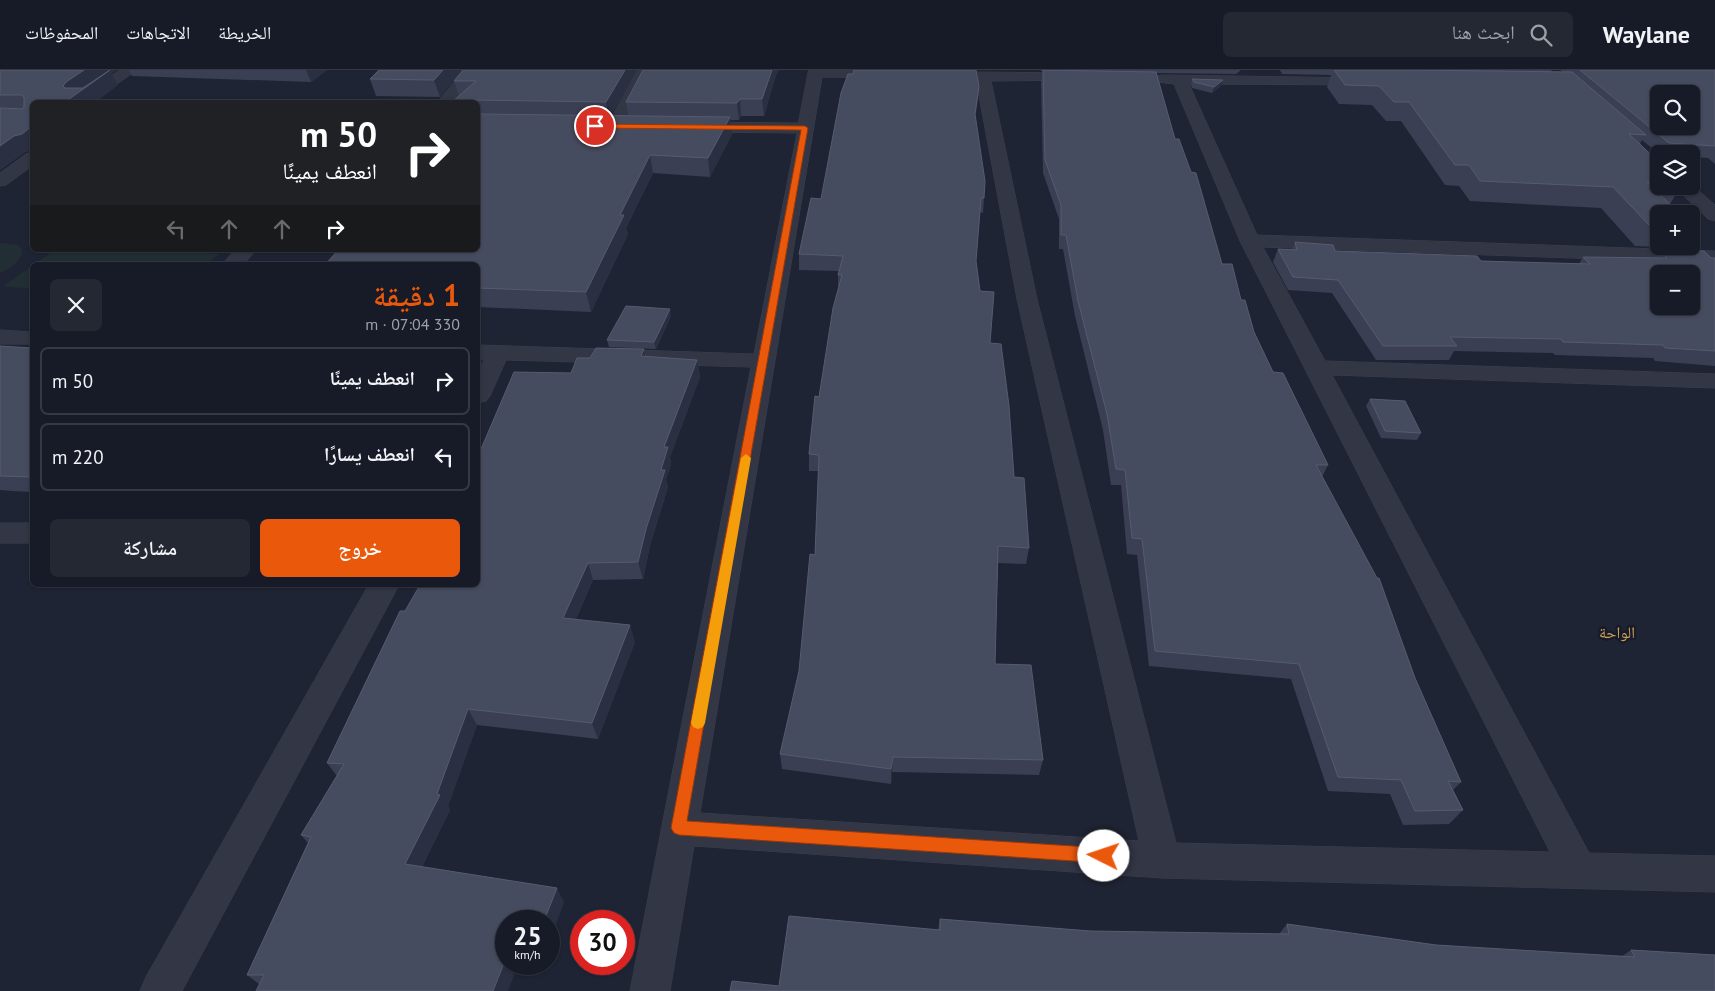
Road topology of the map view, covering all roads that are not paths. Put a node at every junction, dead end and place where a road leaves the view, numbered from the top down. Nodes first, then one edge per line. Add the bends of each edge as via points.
1 (130, 70) edge
2 (472, 70) edge
3 (645, 70) edge
4 (816, 71) edge
5 (904, 74) edge
6 (954, 76) edge
7 (983, 76) junction
8 (1091, 78) edge
9 (1149, 78) edge
10 (1178, 79) junction
11 (1378, 82) edge
12 (84, 100) edge
13 (447, 100) edge
14 (595, 126) edge
15 (615, 126) junction
16 (634, 126) edge
17 (681, 127) edge
18 (805, 128) junction
19 (30, 159) edge
20 (0, 181) edge
21 (1693, 195) edge
22 (1715, 215) edge
23 (1250, 241) junction
24 (244, 252) edge
25 (1715, 257) edge
26 (235, 262) edge
27 (0, 337) edge
28 (30, 338) edge
29 (488, 352) edge
30 (763, 361) junction
31 (1317, 368) junction
32 (1715, 381) edge
33 (480, 387) edge
34 (0, 533) edge
35 (30, 534) edge
36 (383, 587) edge
37 (679, 828) junction
38 (1162, 860) junction
39 (1578, 869) junction
40 (1715, 874) edge
41 (160, 991) edge
42 (650, 991) edge

1 - 12 street
2 - 13 street
3 - 15 street
4 - 5 street
4 - 18 street
6 - 7 street
7 - 8 street
7 - 38 street via 1028,299
9 - 10 street
10 - 11 street
10 - 23 street
14 - 15 street
15 - 16 street
17 - 18 street
18 - 30 street
19 - 20 street
21 - 22 street
23 - 25 street
23 - 31 street
24 - 26 street
27 - 28 street
29 - 30 street
29 - 33 street
30 - 37 street
31 - 32 street
31 - 39 street
34 - 35 street
36 - 41 street
37 - 38 street
37 - 42 street
38 - 39 street
39 - 40 street

